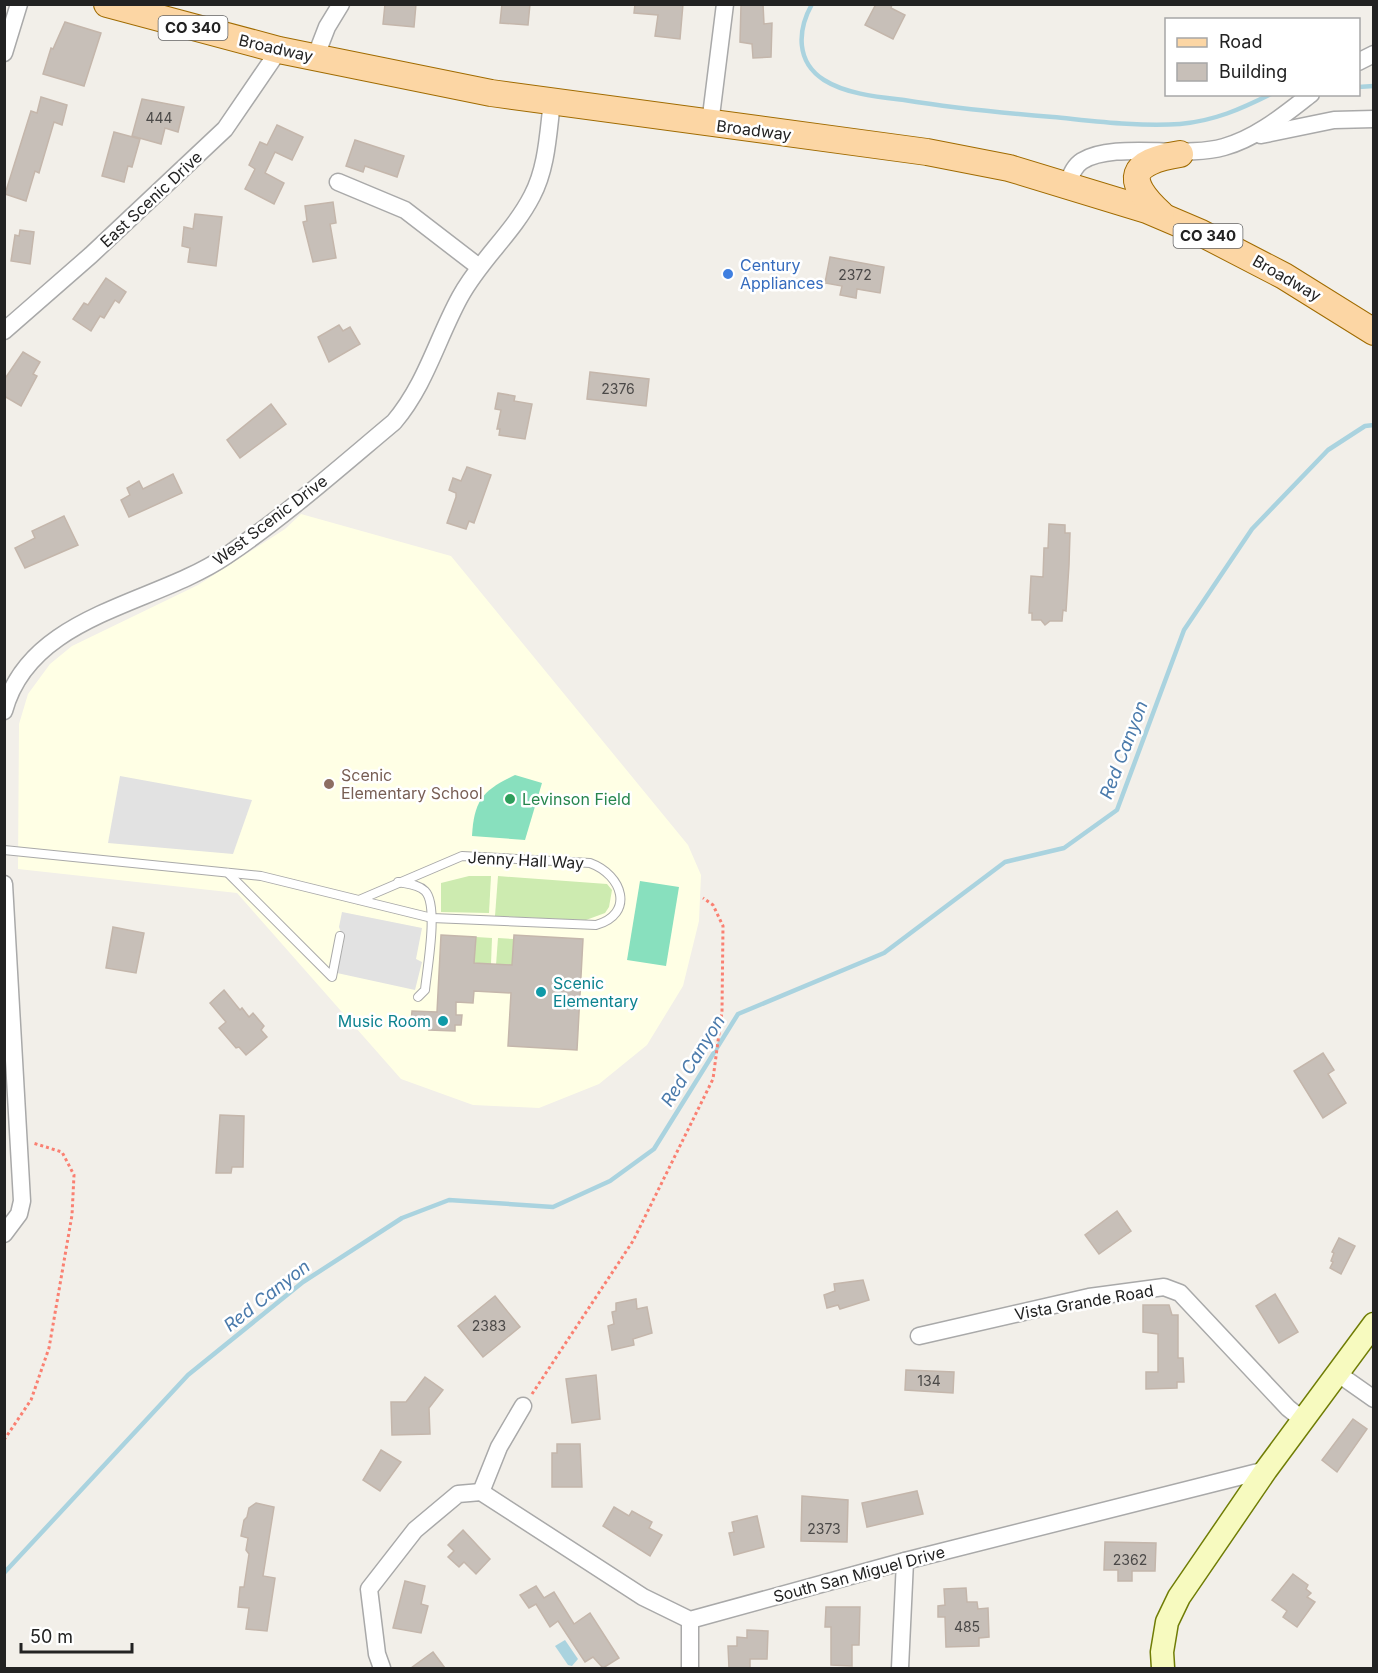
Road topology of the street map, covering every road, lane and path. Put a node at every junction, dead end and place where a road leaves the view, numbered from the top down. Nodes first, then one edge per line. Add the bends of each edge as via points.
1 (19, 4) edge
2 (108, 4) edge
3 (341, 4) edge
4 (725, 4) edge
5 (279, 50) junction
6 (4, 53) edge
7 (1374, 54) edge
8 (315, 58) junction
9 (1360, 61) edge
10 (1308, 96) edge
11 (552, 102) junction
12 (1374, 119) edge
13 (710, 124) junction
14 (1248, 138) junction
15 (1180, 154) junction
16 (338, 182) dead end
17 (1067, 184) junction
18 (1164, 217) junction
19 (479, 267) junction
20 (4, 331) edge
21 (1374, 332) edge
22 (4, 711) edge
23 (4, 850) edge
24 (228, 873) junction
25 (398, 882) junction
26 (4, 884) edge
27 (703, 898) dead end
28 (359, 900) junction
29 (432, 918) junction
30 (340, 936) dead end
31 (418, 997) dead end
32 (19, 1140) junction
33 (4, 1234) edge
34 (1374, 1324) edge
35 (919, 1336) dead end
36 (1337, 1373) junction
37 (1374, 1399) edge
38 (523, 1406) joint
39 (1304, 1420) junction
40 (4, 1440) edge
41 (1266, 1470) junction
42 (481, 1492) junction
43 (905, 1561) junction
44 (690, 1620) junction
45 (379, 1661) edge
46 (690, 1668) edge
47 (900, 1668) edge
48 (1163, 1668) edge

1 - 6 street
2 - 5 main road, Broadway / CO 340
3 - 8 street
4 - 13 street
5 - 8 main road, Broadway / CO 340
5 - 20 street, East Scenic Drive via 225,129
7 - 9 street
8 - 11 main road, Broadway / CO 340
10 - 14 street
11 - 13 main road, Broadway / CO 340
11 - 19 street, West Scenic Drive via 541,173 532,195
12 - 14 street via 1334,120
13 - 17 main road, Broadway / CO 340 via 959,157
14 - 15 street via 1225,147
15 - 17 street via 1094,156 1073,169
15 - 18 main road via 1149,160 1137,178 1140,193
16 - 19 street via 405,210
17 - 18 main road, Broadway / CO 340
18 - 21 main road, Broadway / CO 340 via 1266,266
19 - 22 street, West Scenic Drive via 460,296 423,382 394,422 223,558 96,618 40,652 16,682
23 - 24 lane, Jenny Hall Way
24 - 28 lane, Jenny Hall Way via 261,876
24 - 30 lane via 332,977
25 - 28 lane, Jenny Hall Way
25 - 29 lane via 425,891 430,898
25 - 29 lane, Jenny Hall Way via 462,856 590,863 609,873 620,889 615,913 596,925
26 - 32 street
27 - 38 path via 713,905 723,926 722,1011 713,1078 633,1241
28 - 29 lane, Jenny Hall Way
29 - 31 lane via 425,990
32 - 33 street via 22,1201 19,1214
32 - 40 path via 62,1152 74,1175 64,1268 49,1348 32,1400
34 - 36 street
35 - 39 street, Vista Grande Road via 1089,1297 1164,1287 1180,1293 1288,1408
36 - 37 street
36 - 39 street
38 - 42 street via 499,1447
39 - 41 street
41 - 43 street, South San Miguel Drive
41 - 48 street via 1179,1597 1167,1622
42 - 44 street via 643,1597
42 - 45 street via 458,1494 415,1530 369,1589
43 - 44 street, South San Miguel Drive
43 - 47 street
44 - 46 street

